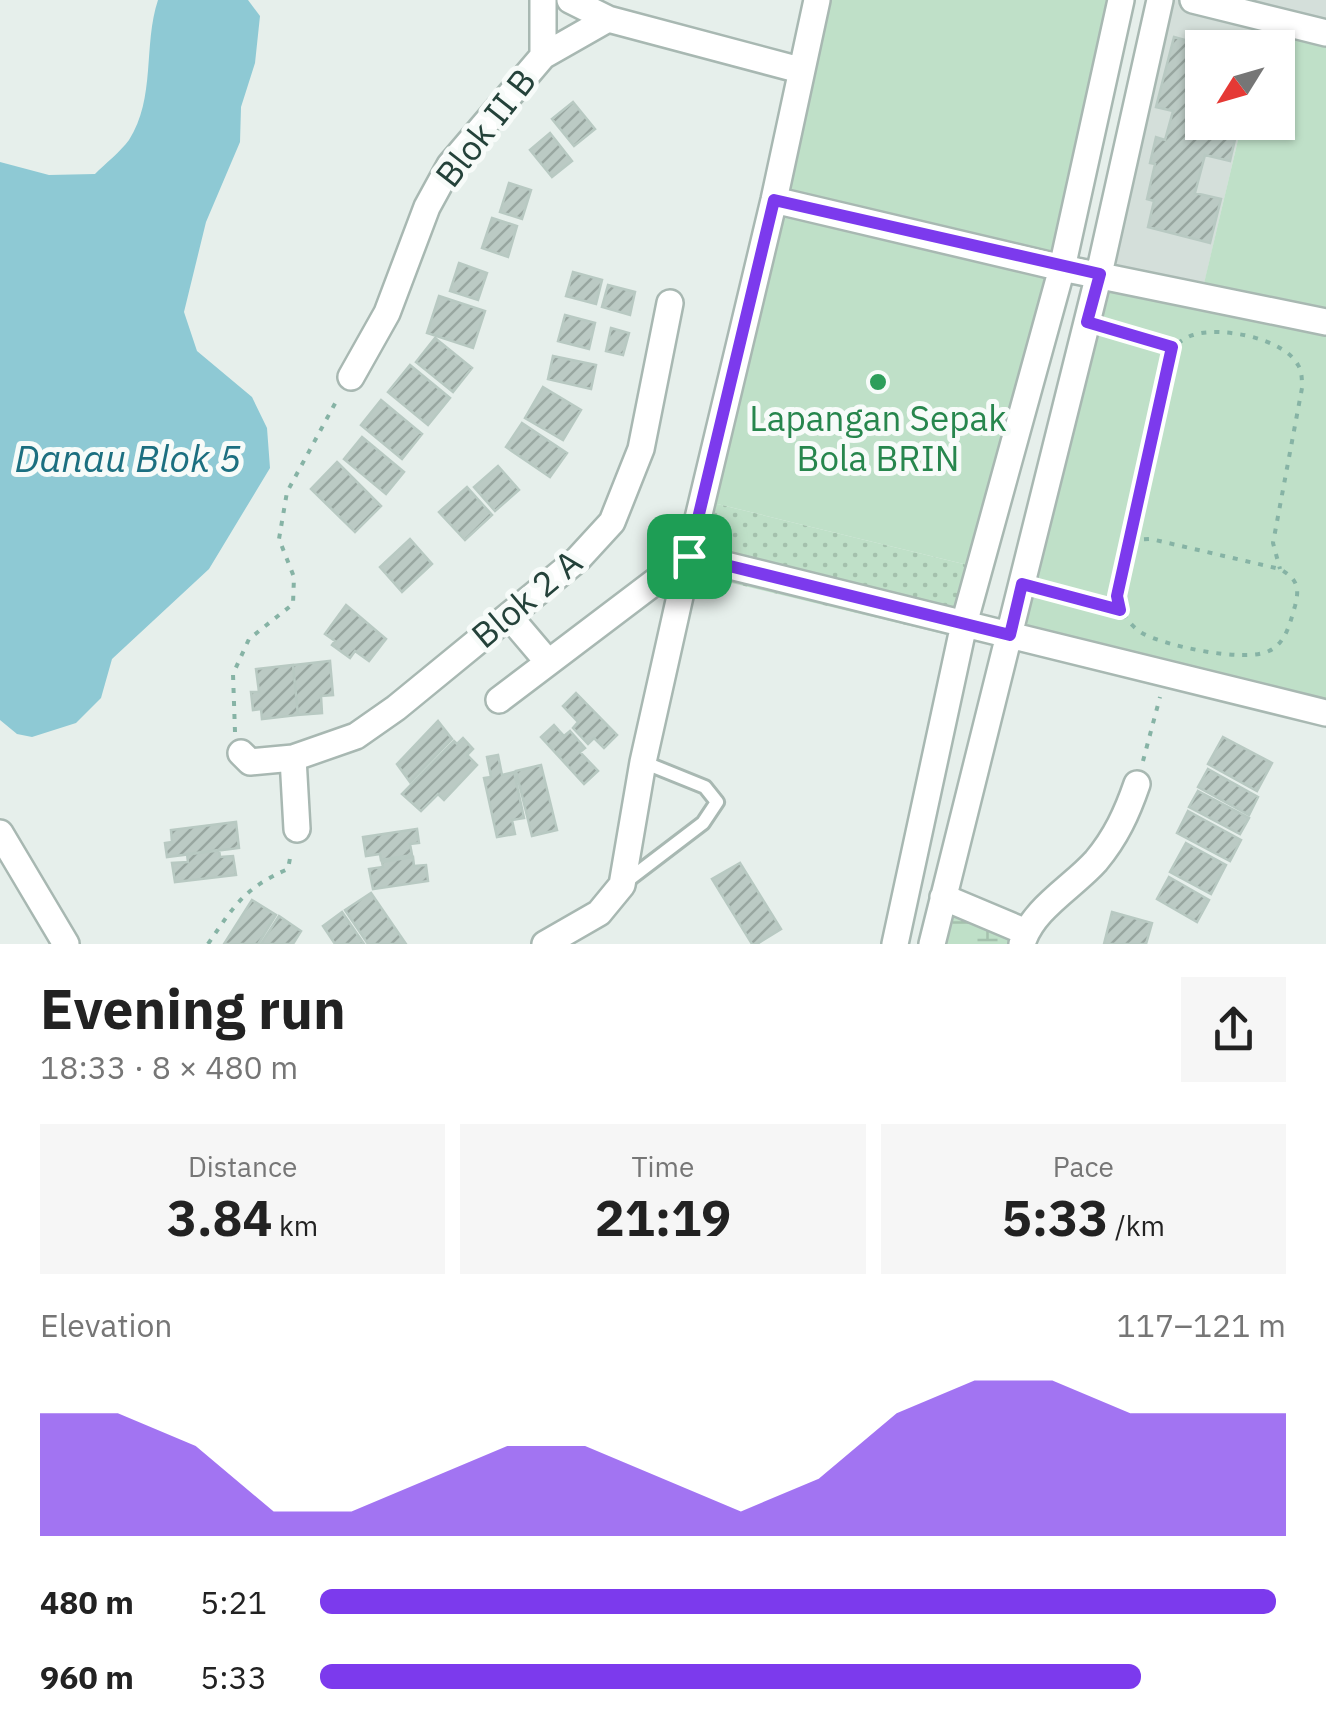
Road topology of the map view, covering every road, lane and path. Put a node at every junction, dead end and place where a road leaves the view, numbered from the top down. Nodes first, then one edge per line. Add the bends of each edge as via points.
1 (543, 0) edge
2 (570, 0) edge
3 (817, 0) edge
4 (1121, 0) edge
5 (1160, 0) edge
6 (1192, 0) edge
7 (1221, 3) edge
8 (608, 19) junction
9 (1326, 33) edge
10 (543, 56) junction
11 (800, 70) junction
12 (774, 200) junction
13 (1062, 268) junction
14 (1100, 274) junction
15 (670, 303) dead end
16 (1087, 322) junction
17 (1326, 322) edge
18 (1172, 347) junction
19 (351, 377) joint
20 (1130, 540) junction
21 (689, 556) junction
22 (1280, 569) junction
23 (1022, 584) junction
24 (1120, 610) junction
25 (509, 616) junction
26 (964, 624) junction
27 (1010, 635) junction
28 (548, 662) junction
29 (1167, 674) junction
30 (499, 700) dead end
31 (1326, 713) edge
32 (242, 753) joint
33 (294, 758) junction
34 (643, 762) junction
35 (1137, 784) joint
36 (297, 829) joint
37 (0, 833) edge
38 (622, 885) junction
39 (943, 897) junction
40 (1024, 938) edge
41 (66, 944) edge
42 (208, 944) edge
43 (545, 944) edge
44 (895, 944) edge
45 (932, 944) edge

1 - 10 street
2 - 8 street
3 - 11 street
4 - 13 street
5 - 14 street
6 - 7 street
7 - 9 street
8 - 10 street, Blok II B
8 - 11 street
10 - 19 street, Blok II B via 450,165 388,313
11 - 12 street
12 - 13 street
12 - 21 street
13 - 14 street
13 - 26 street
14 - 16 street
14 - 17 street
15 - 25 street, Blok 2 A via 642,450 612,522
16 - 18 path
16 - 23 street
18 - 20 path
18 - 22 path via 1210,332 1260,337 1301,368 1273,543
19 - 32 path via 287,492 279,539 294,577 293,604 249,639 233,674 235,740
20 - 22 path via 1151,538
20 - 24 path
21 - 26 street
21 - 28 street
21 - 34 street
22 - 24 path via 1299,590 1288,633 1271,651 1218,656 1142,632
23 - 24 path
23 - 27 street
25 - 28 street
25 - 33 street, Blok 2 A via 356,736
26 - 27 street
26 - 44 street
27 - 29 street
27 - 39 street
28 - 30 street
29 - 31 street
29 - 35 path
32 - 33 street, Blok 2 A via 250,762
33 - 36 street
34 - 38 street
34 - 38 lane via 705,786 716,802 703,823
35 - 40 street via 1110,843
36 - 42 path via 288,869 258,882 236,902
37 - 41 street
38 - 43 street via 599,913
39 - 40 street
39 - 45 street

